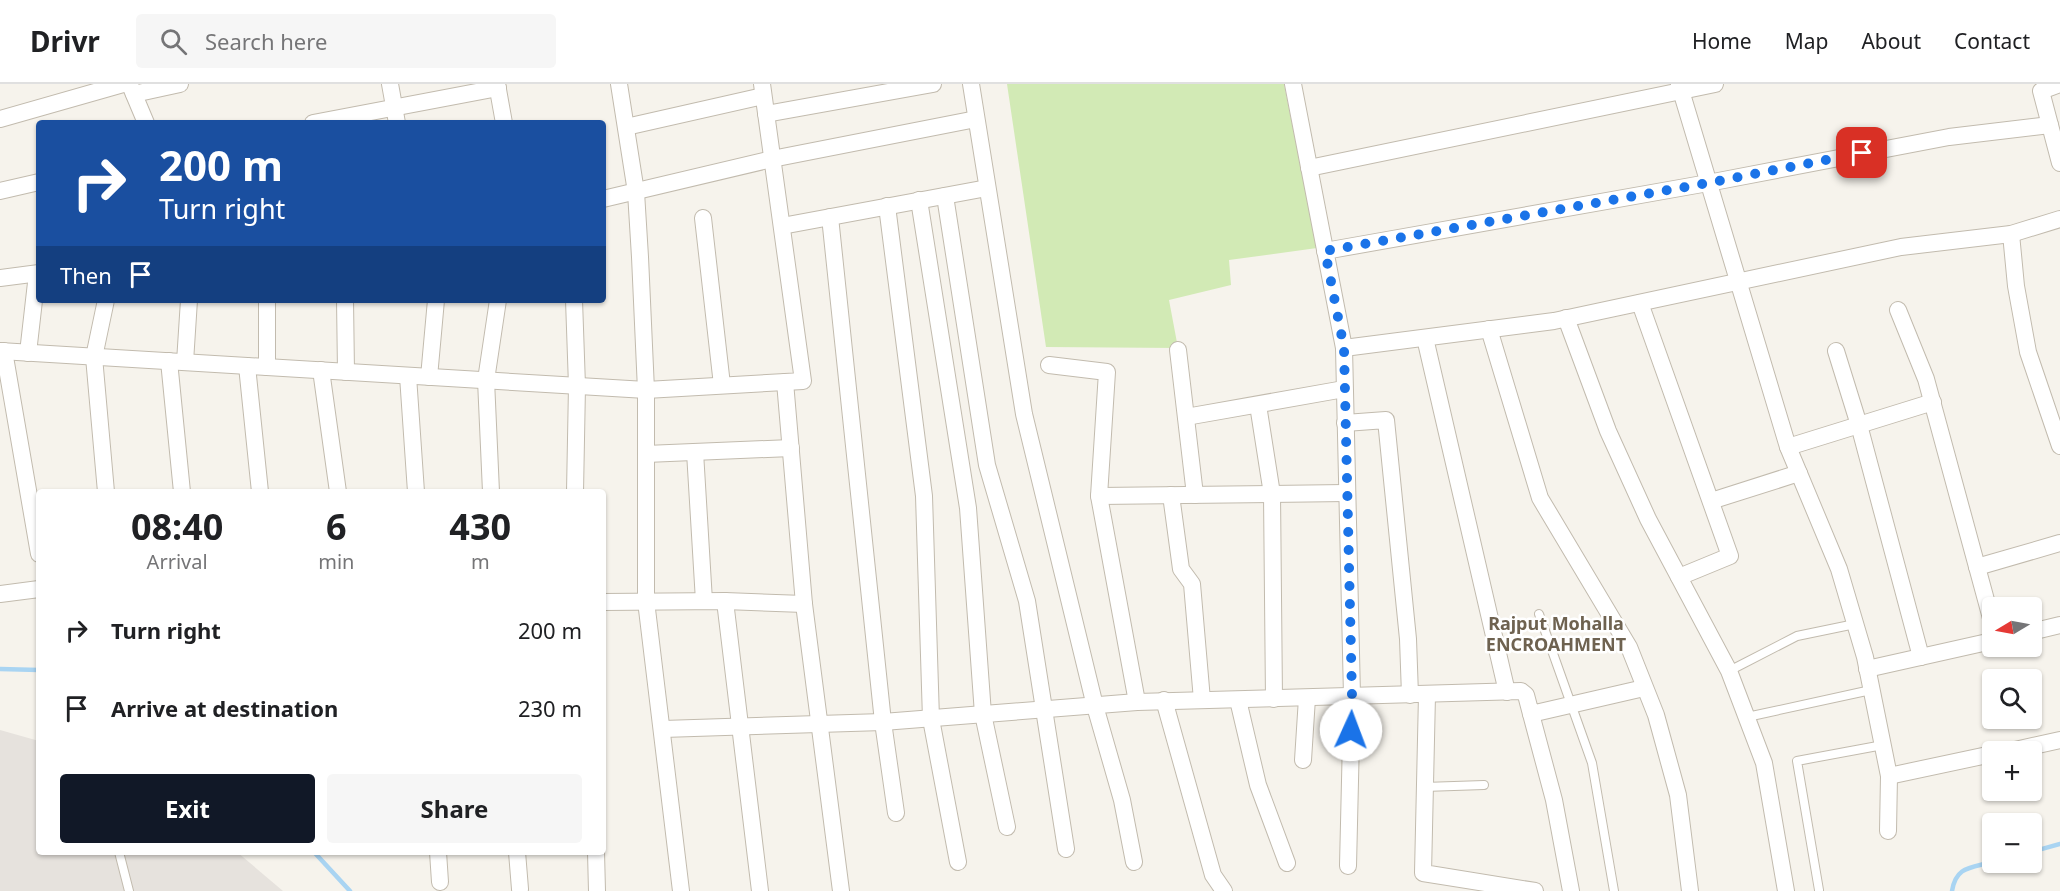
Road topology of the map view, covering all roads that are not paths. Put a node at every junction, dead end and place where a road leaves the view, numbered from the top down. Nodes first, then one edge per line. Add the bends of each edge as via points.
1 (180, 84) edge
2 (390, 84) edge
3 (619, 84) edge
4 (933, 84) edge
5 (971, 84) edge
6 (1293, 84) edge
7 (1715, 84) edge
8 (2060, 84) edge
9 (497, 86) edge
10 (129, 87) edge
11 (1680, 88) edge
12 (763, 90) edge
13 (766, 114) junction
14 (395, 115) edge
15 (0, 119) edge
16 (976, 119) junction
17 (145, 120) edge
18 (343, 120) edge
19 (503, 120) edge
20 (2050, 125) junction
21 (626, 127) junction
22 (772, 159) junction
23 (2060, 163) edge
24 (1309, 168) junction
25 (36, 183) edge
26 (1708, 183) junction
27 (987, 188) junction
28 (0, 191) edge
29 (636, 192) junction
30 (945, 196) junction
31 (606, 198) edge
32 (919, 200) junction
33 (887, 206) junction
34 (830, 217) junction
35 (702, 218) dead end
36 (2060, 219) edge
37 (782, 226) junction
38 (2011, 234) junction
39 (1325, 251) junction
40 (36, 274) edge
41 (0, 278) edge
42 (1738, 283) junction
43 (36, 290) edge
44 (105, 303) edge
45 (188, 303) edge
46 (267, 303) edge
47 (345, 303) edge
48 (436, 303) edge
49 (498, 303) edge
50 (574, 303) edge
51 (1640, 303) junction
52 (1898, 310) dead end
53 (1566, 318) junction
54 (1489, 329) junction
55 (1425, 338) junction
56 (1344, 348) junction
57 (1178, 350) dead end
58 (2, 351) edge
59 (1836, 351) dead end
60 (28, 353) junction
61 (94, 357) junction
62 (177, 362) junction
63 (1049, 365) dead end
64 (248, 366) junction
65 (267, 367) junction
66 (321, 370) junction
67 (346, 372) junction
68 (408, 376) junction
69 (429, 377) junction
70 (486, 380) junction
71 (785, 382) junction
72 (722, 385) junction
73 (577, 386) junction
74 (1344, 389) junction
75 (646, 390) junction
76 (1933, 402) junction
77 (1258, 405) junction
78 (1186, 417) junction
79 (1345, 423) junction
80 (1859, 425) junction
81 (2060, 446) edge
82 (1788, 447) junction
83 (791, 448) junction
84 (695, 452) junction
85 (646, 454) junction
86 (1799, 473) junction
87 (106, 489) edge
88 (182, 489) edge
89 (260, 489) edge
90 (338, 489) edge
91 (416, 489) edge
92 (491, 489) edge
93 (575, 489) edge
94 (1346, 493) junction
95 (1272, 494) junction
96 (1171, 495) junction
97 (1195, 495) junction
98 (1099, 496) junction
99 (1711, 501) junction
100 (36, 538) edge
101 (2060, 543) edge
102 (1977, 567) junction
103 (1679, 577) junction
104 (36, 589) edge
105 (0, 594) edge
106 (1985, 597) edge
107 (704, 601) junction
108 (725, 601) junction
109 (606, 602) edge
110 (646, 602) junction
111 (804, 604) junction
112 (1539, 614) dead end
113 (1855, 624) junction
114 (2060, 625) edge
115 (2042, 629) edge
116 (1982, 643) edge
117 (1921, 657) junction
118 (1867, 669) junction
119 (1729, 672) junction
120 (1644, 688) junction
121 (1871, 690) junction
122 (1507, 692) junction
123 (1410, 694) junction
124 (1427, 695) junction
125 (1352, 696) junction
126 (1307, 698) junction
127 (1274, 699) junction
128 (1164, 700) junction
129 (1202, 700) junction
130 (1238, 700) junction
131 (1137, 702) junction
132 (1095, 706) junction
133 (1572, 706) junction
134 (1044, 710) junction
135 (983, 714) junction
136 (1531, 714) junction
137 (1747, 717) junction
138 (931, 719) junction
139 (883, 722) junction
140 (820, 725) junction
141 (740, 726) junction
142 (663, 729) junction
143 (2060, 740) edge
144 (2042, 744) edge
145 (1883, 745) junction
146 (1982, 756) edge
147 (1303, 760) dead end
148 (1889, 776) junction
149 (1484, 785) dead end
150 (1424, 787) junction
151 (896, 813) dead end
152 (1007, 827) dead end
153 (1888, 831) dead end
154 (1066, 849) dead end
155 (120, 855) edge
156 (438, 855) edge
157 (517, 855) edge
158 (596, 855) edge
159 (958, 862) dead end
160 (1134, 862) dead end
161 (1287, 863) dead end
162 (1348, 866) dead end
163 (440, 882) dead end
164 (520, 889) dead end
165 (1819, 890) edge
166 (129, 891) edge
167 (597, 891) edge
168 (681, 891) edge
169 (760, 891) edge
170 (841, 891) edge
171 (1224, 891) edge
172 (1535, 891) edge
173 (1571, 891) edge
174 (1614, 891) edge
175 (1690, 891) edge
176 (1786, 891) edge

1 - 10 street
2 - 14 street
3 - 21 street
4 - 13 street
5 - 16 street
6 - 24 street
7 - 11 street
8 - 20 street via 2041,91
9 - 14 street
9 - 19 street
10 - 15 street
10 - 17 street
11 - 24 street
11 - 26 street
12 - 13 street
12 - 21 street
13 - 22 street
14 - 18 street
16 - 22 street
16 - 27 street
20 - 23 street
20 - 26 street via 1949,137
21 - 29 street
22 - 29 street
22 - 37 street
24 - 39 street
25 - 28 street
26 - 39 street
26 - 42 street
27 - 30 street
27 - 132 street via 1024,414
29 - 31 street
29 - 75 street
30 - 32 street
30 - 134 street via 987,465 1027,601
32 - 33 street
32 - 135 street via 968,508
33 - 34 street
33 - 138 street via 924,496
34 - 37 street
34 - 139 street
35 - 72 street
36 - 38 street
37 - 71 street via 803,381
38 - 42 street via 1901,247
38 - 81 street via 2028,352
39 - 56 street
40 - 41 street
42 - 51 street
42 - 82 street
43 - 60 street
44 - 61 street
45 - 62 street
46 - 65 street
47 - 67 street
48 - 69 street
49 - 70 street
50 - 73 street
51 - 53 street
51 - 99 street
52 - 76 street
53 - 54 street
53 - 103 street via 1608,431
54 - 55 street
54 - 120 street via 1540,498 1629,647
55 - 56 street
55 - 122 street
56 - 74 street
57 - 78 street
58 - 60 street
58 - 100 street
59 - 80 street
60 - 61 street
61 - 62 street
61 - 87 street
62 - 64 street
62 - 88 street
63 - 98 street via 1107,372
64 - 65 street
64 - 89 street
65 - 66 street
66 - 67 street
66 - 90 street
67 - 68 street
68 - 69 street
68 - 91 street
69 - 70 street
70 - 73 street
70 - 92 street
71 - 72 street
71 - 83 street
72 - 75 street
73 - 75 street
73 - 93 street
74 - 77 street
74 - 79 street
75 - 85 street
76 - 80 street
76 - 102 street
77 - 78 street
77 - 95 street
78 - 97 street
79 - 94 street
79 - 123 street via 1386,420
80 - 82 street
80 - 117 street
82 - 86 street
83 - 84 street
83 - 111 street
84 - 85 street
84 - 107 street
85 - 110 street
86 - 99 street
86 - 113 street via 1839,568
94 - 95 street
94 - 125 street
95 - 97 street
95 - 127 street
96 - 97 street
96 - 98 street
96 - 129 street via 1181,569 1192,584
98 - 131 street
99 - 103 street via 1730,556
101 - 102 street
102 - 106 street
103 - 119 street
104 - 105 street
107 - 108 street
107 - 110 street
108 - 111 street
108 - 141 street
109 - 110 street
110 - 142 street
111 - 140 street
112 - 133 lane
113 - 118 street
113 - 119 lane via 1797,636
114 - 115 street
116 - 117 street
117 - 118 street
118 - 121 street
119 - 137 street
120 - 133 street
120 - 175 street via 1656,715 1678,795
121 - 137 lane
121 - 145 street
122 - 124 street
122 - 136 street via 1524,692
123 - 124 street
123 - 125 street
124 - 150 street
125 - 126 street
125 - 162 street
126 - 127 street
126 - 147 street
127 - 130 street
128 - 129 street
128 - 131 street
128 - 171 street via 1212,875
129 - 130 street
130 - 161 street via 1258,785
131 - 132 street
132 - 134 street
132 - 160 street via 1122,800
133 - 136 street
133 - 174 lane via 1593,763
134 - 135 street
134 - 154 street
135 - 138 street
135 - 152 street
136 - 173 street via 1554,800
137 - 176 street via 1764,763
138 - 139 street
138 - 159 street
139 - 140 street
139 - 151 street
140 - 141 street
140 - 170 street
141 - 142 street
141 - 169 street
142 - 168 street
143 - 144 street
145 - 148 street
145 - 165 lane via 1797,762
146 - 148 street
148 - 153 street
149 - 150 lane
150 - 172 street via 1423,873
155 - 166 lane
156 - 163 street
157 - 164 street
158 - 167 street

